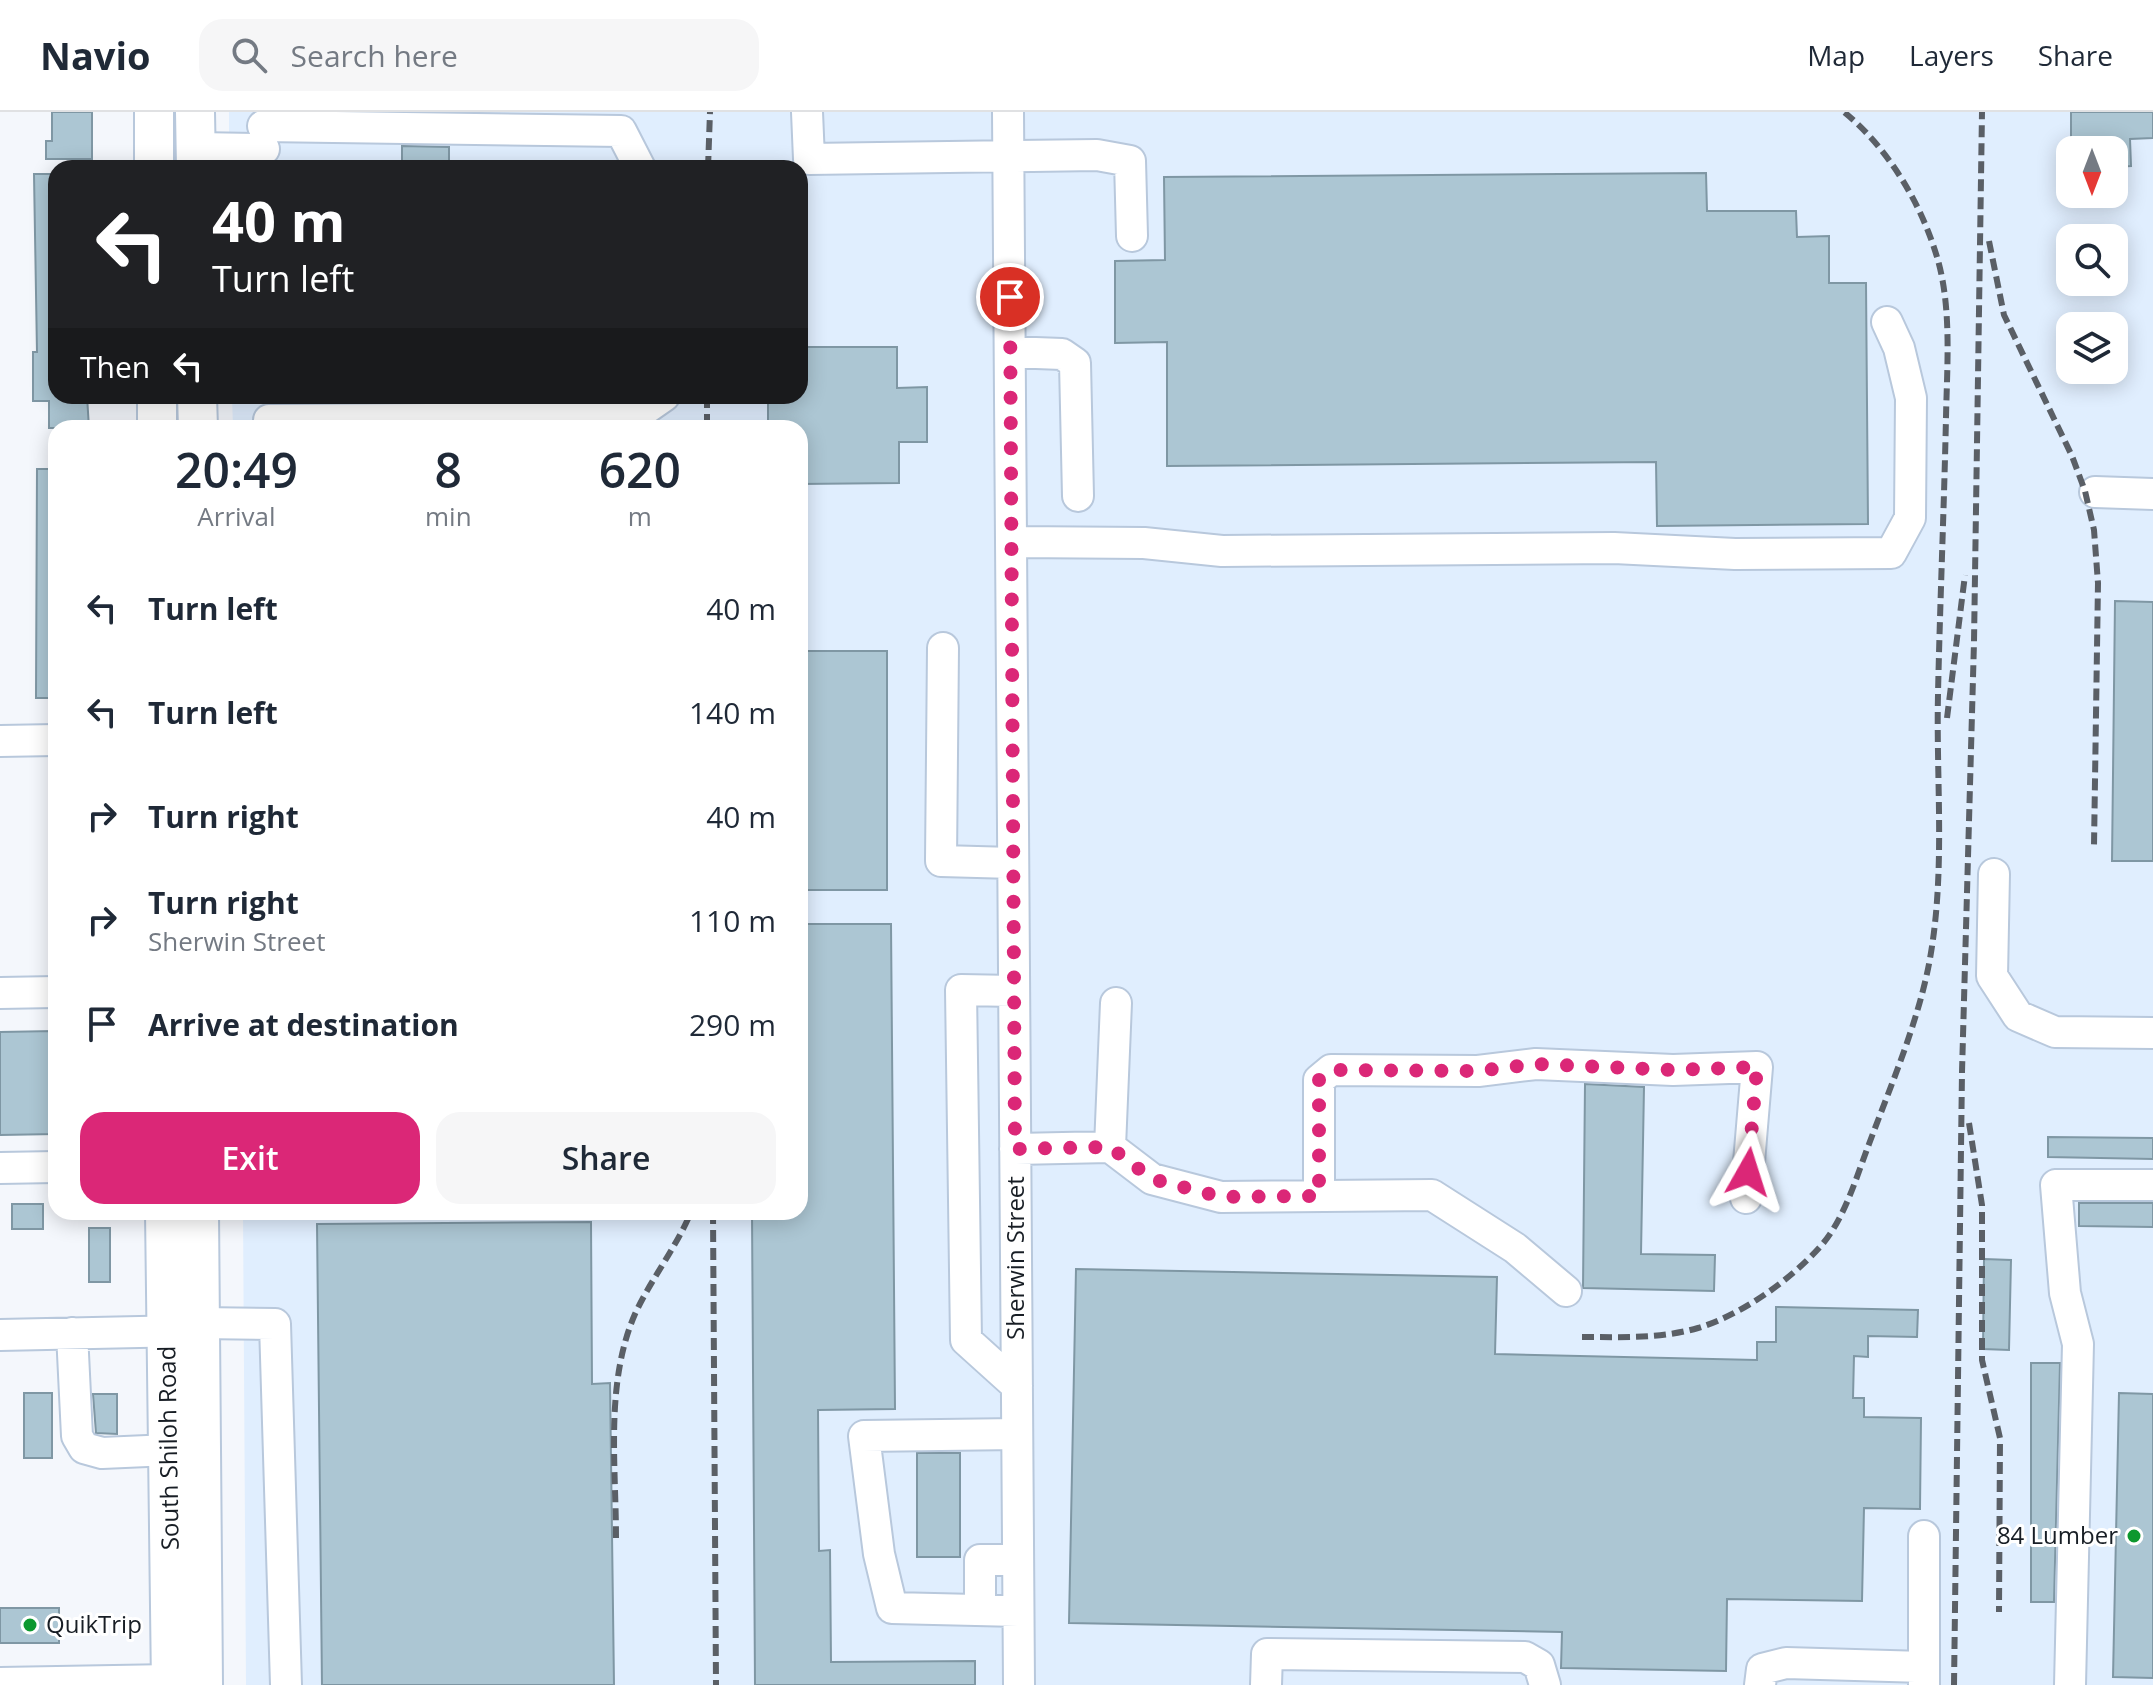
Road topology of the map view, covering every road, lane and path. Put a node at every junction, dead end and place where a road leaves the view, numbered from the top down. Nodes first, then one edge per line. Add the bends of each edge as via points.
1 (154, 112) edge
2 (807, 112) edge
3 (1008, 112) edge
4 (263, 139) edge
5 (196, 143) edge
6 (1009, 157) junction
7 (154, 160) edge
8 (636, 160) edge
9 (1132, 236) dead end
10 (1887, 322) dead end
11 (1010, 352) junction
12 (652, 404) edge
13 (268, 415) edge
14 (2095, 492) dead end
15 (2153, 494) edge
16 (1078, 496) dead end
17 (1011, 542) junction
18 (943, 648) dead end
19 (48, 740) edge
20 (0, 741) edge
21 (1013, 863) junction
22 (1994, 874) dead end
23 (1014, 991) junction
24 (48, 992) edge
25 (0, 993) edge
26 (1116, 1003) dead end
27 (2153, 1033) edge
28 (1110, 1147) junction
29 (1015, 1149) junction
30 (48, 1167) edge
31 (0, 1168) edge
32 (2153, 1185) edge
33 (1319, 1196) junction
34 (1746, 1198) dead end
35 (167, 1220) edge
36 (198, 1220) edge
37 (1566, 1291) dead end
38 (188, 1328) junction
39 (72, 1333) junction
40 (0, 1335) edge
41 (1017, 1386) junction
42 (1017, 1434) junction
43 (170, 1450) junction
44 (1924, 1536) dead end
45 (1018, 1560) junction
46 (980, 1610) junction
47 (1018, 1611) junction
48 (1913, 1676) edge
49 (0, 1683) edge
50 (182, 1683) edge
51 (82, 1684) edge
52 (286, 1685) edge
53 (1019, 1685) edge
54 (1266, 1685) edge
55 (1545, 1685) edge
56 (1760, 1685) edge
57 (2070, 1685) edge

1 - 7 main road
2 - 6 street via 809,159
3 - 6 street, Sherwin Street
4 - 5 street
4 - 8 street via 621,131
6 - 9 street via 1097,155 1130,161
6 - 11 street, Sherwin Street
10 - 17 street via 1911,398 1910,518 1891,553 1614,548 1222,551 1144,543
11 - 16 street via 1062,354 1075,363
11 - 17 street, Sherwin Street
12 - 13 street via 619,418
14 - 15 street
17 - 21 street, Sherwin Street
18 - 21 street via 941,861
19 - 20 street
21 - 23 street, Sherwin Street
22 - 27 street via 1992,976 2018,1016 2055,1032
23 - 29 street, Sherwin Street
23 - 41 street via 961,990 966,1340
24 - 25 street
26 - 28 street
28 - 29 street
28 - 33 street via 1152,1179 1221,1197
29 - 41 street, Sherwin Street
30 - 31 street
32 - 57 street via 2056,1185 2065,1293 2078,1344
33 - 34 street via 1319,1080 1331,1070 1478,1071 1536,1064 1673,1070 1757,1067
33 - 37 street via 1432,1195 1515,1248
35 - 38 main road, South Shiloh Road
36 - 38 main road, South Shiloh Road
38 - 39 street
38 - 43 main road, South Shiloh Road
38 - 50 main road, South Shiloh Road
38 - 52 street via 275,1324
39 - 40 street
39 - 43 street via 77,1436 84,1448 102,1453
41 - 42 street, Sherwin Street
42 - 45 street, Sherwin Street
42 - 46 street via 864,1436 879,1554 892,1608
43 - 50 main road, South Shiloh Road
44 - 48 street
45 - 46 street via 980,1560
45 - 47 street, Sherwin Street
46 - 47 street
47 - 53 street, Sherwin Street
48 - 56 street via 1786,1663 1762,1669
49 - 51 street
50 - 51 street
54 - 55 street via 1267,1654 1525,1657 1539,1665

